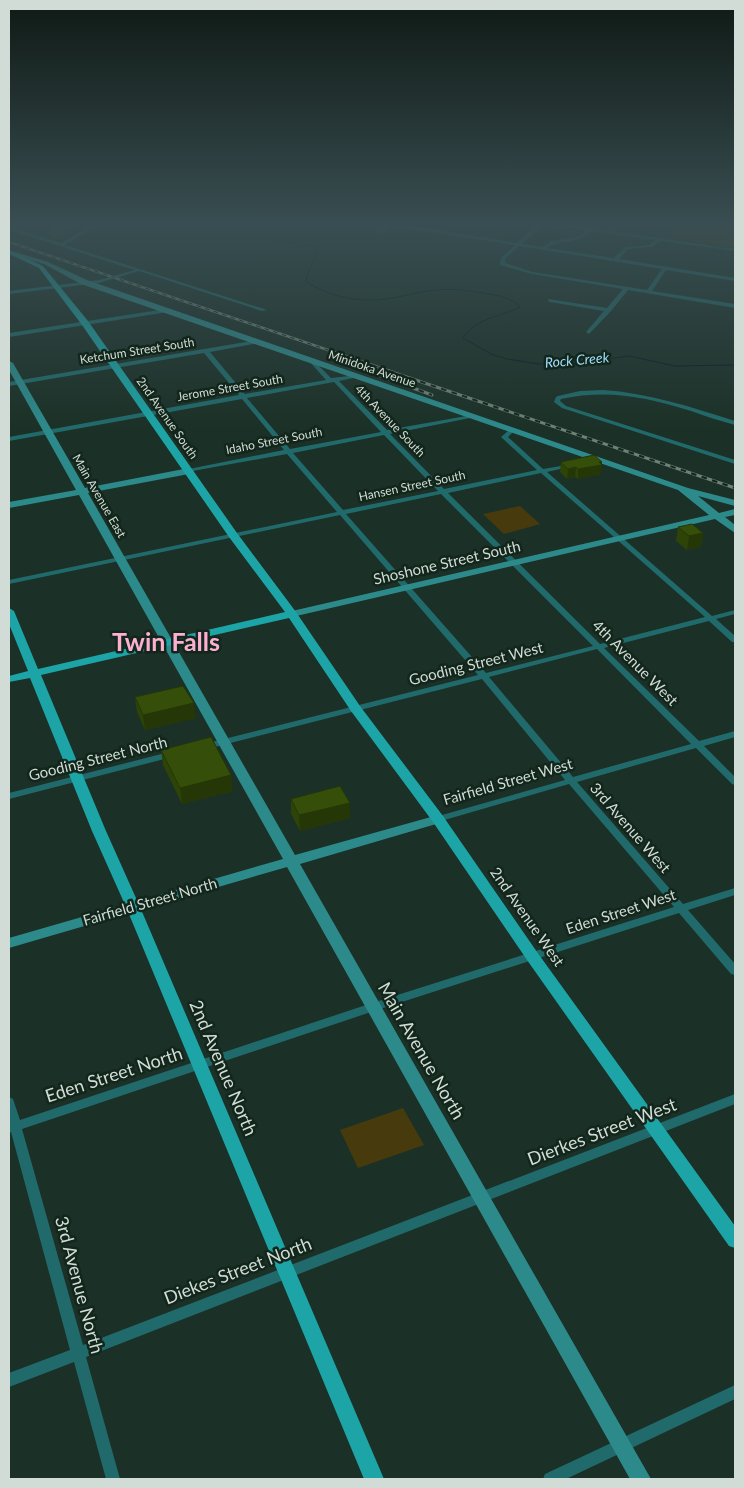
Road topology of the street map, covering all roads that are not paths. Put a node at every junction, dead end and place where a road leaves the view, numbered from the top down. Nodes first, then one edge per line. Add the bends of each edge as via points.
1 (60, 291) edge
2 (117, 291) edge
3 (204, 291) edge
4 (624, 291) edge
5 (651, 291) edge
6 (550, 300) dead end
7 (735, 306) edge
8 (166, 310) junction
9 (264, 310) dead end
10 (609, 310) junction
11 (85, 323) junction
12 (589, 332) dead end
13 (9, 335) edge
14 (257, 342) junction
15 (206, 351) junction
16 (311, 360) junction
17 (9, 363) edge
18 (114, 366) junction
19 (356, 376) junction
20 (336, 381) junction
21 (20, 382) junction
22 (9, 384) edge
23 (243, 398) junction
24 (148, 414) junction
25 (470, 416) junction
26 (735, 423) edge
27 (512, 431) junction
28 (47, 432) junction
29 (386, 432) junction
30 (9, 438) edge
31 (288, 451) junction
32 (596, 460) junction
33 (735, 462) edge
34 (189, 471) junction
35 (542, 471) junction
36 (681, 488) junction
37 (82, 491) junction
38 (443, 492) junction
39 (735, 503) edge
40 (9, 505) edge
41 (342, 512) junction
42 (735, 512) edge
43 (718, 516) junction
44 (735, 530) edge
45 (233, 535) junction
46 (620, 539) junction
47 (119, 559) junction
48 (516, 562) junction
49 (9, 582) edge
50 (407, 588) junction
51 (9, 611) edge
52 (735, 612) edge
53 (292, 614) junction
54 (711, 619) junction
55 (735, 640) edge
56 (166, 643) junction
57 (600, 646) junction
58 (35, 673) junction
59 (484, 676) junction
60 (9, 679) edge
61 (355, 708) junction
62 (735, 734) edge
63 (222, 742) junction
64 (698, 745) junction
65 (79, 778) junction
66 (571, 781) junction
67 (735, 782) edge
68 (9, 796) edge
69 (438, 819) junction
70 (291, 862) junction
71 (735, 891) edge
72 (133, 907) junction
73 (681, 908) junction
74 (9, 943) edge
75 (532, 956) junction
76 (735, 971) edge
77 (373, 1007) junction
78 (200, 1065) junction
79 (735, 1099) edge
80 (9, 1102) edge
81 (12, 1127) edge
82 (657, 1130) junction
83 (481, 1197) junction
84 (735, 1240) edge
85 (287, 1272) junction
86 (78, 1353) junction
87 (9, 1380) edge
88 (735, 1392) edge
89 (622, 1445) junction
90 (113, 1479) edge
91 (374, 1479) edge
92 (550, 1479) edge
93 (641, 1479) edge

1 - 11 main road, 2nd Avenue South
2 - 8 street, Minidoka Avenue
3 - 9 street
4 - 10 street
5 - 7 street
6 - 10 street
8 - 11 street
8 - 14 street, Minidoka Avenue
10 - 12 street
11 - 13 street
11 - 18 main road, 2nd Avenue South
14 - 15 street, Ketchum Street South
14 - 16 street, Minidoka Avenue
15 - 18 street, Ketchum Street South
15 - 23 street, 3rd Avenue West
16 - 19 street, Minidoka Avenue
16 - 20 street, 4th Avenue South via 329,379
17 - 21 street, Main Avenue East
18 - 21 street, Ketchum Street South
18 - 24 main road, 2nd Avenue South
19 - 20 street, Jerome Street South
19 - 25 street, Minidoka Avenue
20 - 23 street, Jerome Street South
20 - 29 street, 4th Avenue South
21 - 22 street
21 - 28 street, Main Avenue East
23 - 24 street, Jerome Street South
23 - 31 street, 3rd Avenue West
24 - 28 street, Jerome Street South
24 - 34 main road, 2nd Avenue South
25 - 27 street, Minidoka Avenue
25 - 29 street, Idaho Street South
26 - 33 street via 632,394 602,392 566,396 558,398 557,402 564,408
27 - 32 street, Minidoka Avenue
27 - 35 street via 504,437
28 - 30 street
28 - 37 street, Main Avenue East
29 - 31 street, Idaho Street South
29 - 38 street, 4th Avenue South
31 - 34 street, Idaho Street South
31 - 41 street, 3rd Avenue West
32 - 35 street, Hansen Street South
32 - 36 street, Minidoka Avenue
34 - 37 street, Idaho Street South
34 - 45 main road, 2nd Avenue South
35 - 38 street, Hansen Street South
35 - 46 street
36 - 39 street
36 - 43 street, Minidoka Avenue
37 - 40 street, Idaho Street South
37 - 47 street, Main Avenue East
38 - 41 street, Hansen Street South
38 - 48 street, 4th Avenue South
41 - 45 street, Hansen Street South
41 - 50 street, 3rd Avenue West
42 - 43 street, Shoshone Street South
43 - 44 street, Minidoka Avenue
43 - 46 street, Shoshone Street South
45 - 47 street, Hansen Street South
45 - 53 main road, 2nd Avenue South
46 - 48 street, Shoshone Street South
46 - 54 street
47 - 49 street, Hansen Street South
47 - 56 street, Main Avenue East
48 - 50 street, Shoshone Street South
48 - 57 street, 4th Avenue West
50 - 53 street, Shoshone Street South
50 - 59 street, 3rd Avenue West
51 - 58 main road, 2nd Avenue North
52 - 54 street, Gooding Street West
53 - 56 main road, Shoshone Street South
53 - 61 main road, 2nd Avenue West
54 - 55 street
54 - 57 street, Gooding Street West
56 - 58 main road, Shoshone Street South
56 - 63 street, Main Avenue North
57 - 59 street, Gooding Street West
57 - 64 street, 4th Avenue West
58 - 60 main road, Shoshone Street South
58 - 65 main road, 2nd Avenue North
59 - 61 street, Gooding Street West
59 - 66 street, 3rd Avenue West
61 - 63 street, Gooding Street West
61 - 69 main road, 2nd Avenue West
62 - 64 street, Fairfield Street West
63 - 65 street, Gooding Street North
63 - 70 street, Main Avenue North
64 - 66 street, Fairfield Street West
64 - 67 street, 4th Avenue West
65 - 68 street, Gooding Street North
65 - 72 main road, 2nd Avenue North
66 - 69 street, Fairfield Street West
66 - 73 street, 3rd Avenue West
69 - 70 street, Fairfield Street West
69 - 75 main road, 2nd Avenue West
70 - 72 street, Fairfield Street North
70 - 77 street, Main Avenue North
71 - 73 street, Eden Street West
72 - 74 street, Fairfield Street North
72 - 78 main road, 2nd Avenue North
73 - 75 street, Eden Street West
73 - 76 street, 3rd Avenue West
75 - 77 street, Eden Street West
75 - 82 main road, 2nd Avenue West
77 - 78 street, Eden Street North
77 - 83 street, Main Avenue North
78 - 81 street, Eden Street North
78 - 85 main road, 2nd Avenue North
79 - 82 street, Dierkes Street West
80 - 81 street, 3rd Avenue North
81 - 86 street, 3rd Avenue North
82 - 83 street, Dierkes Street West
82 - 84 main road, 2nd Avenue West
83 - 85 street, Diekes Street North
83 - 89 street, Main Avenue North
85 - 86 street, Diekes Street North
85 - 91 main road, 2nd Avenue North
86 - 87 street, Diekes Street North
86 - 90 street, 3rd Avenue North
88 - 89 street
89 - 92 street
89 - 93 street, Main Avenue North

